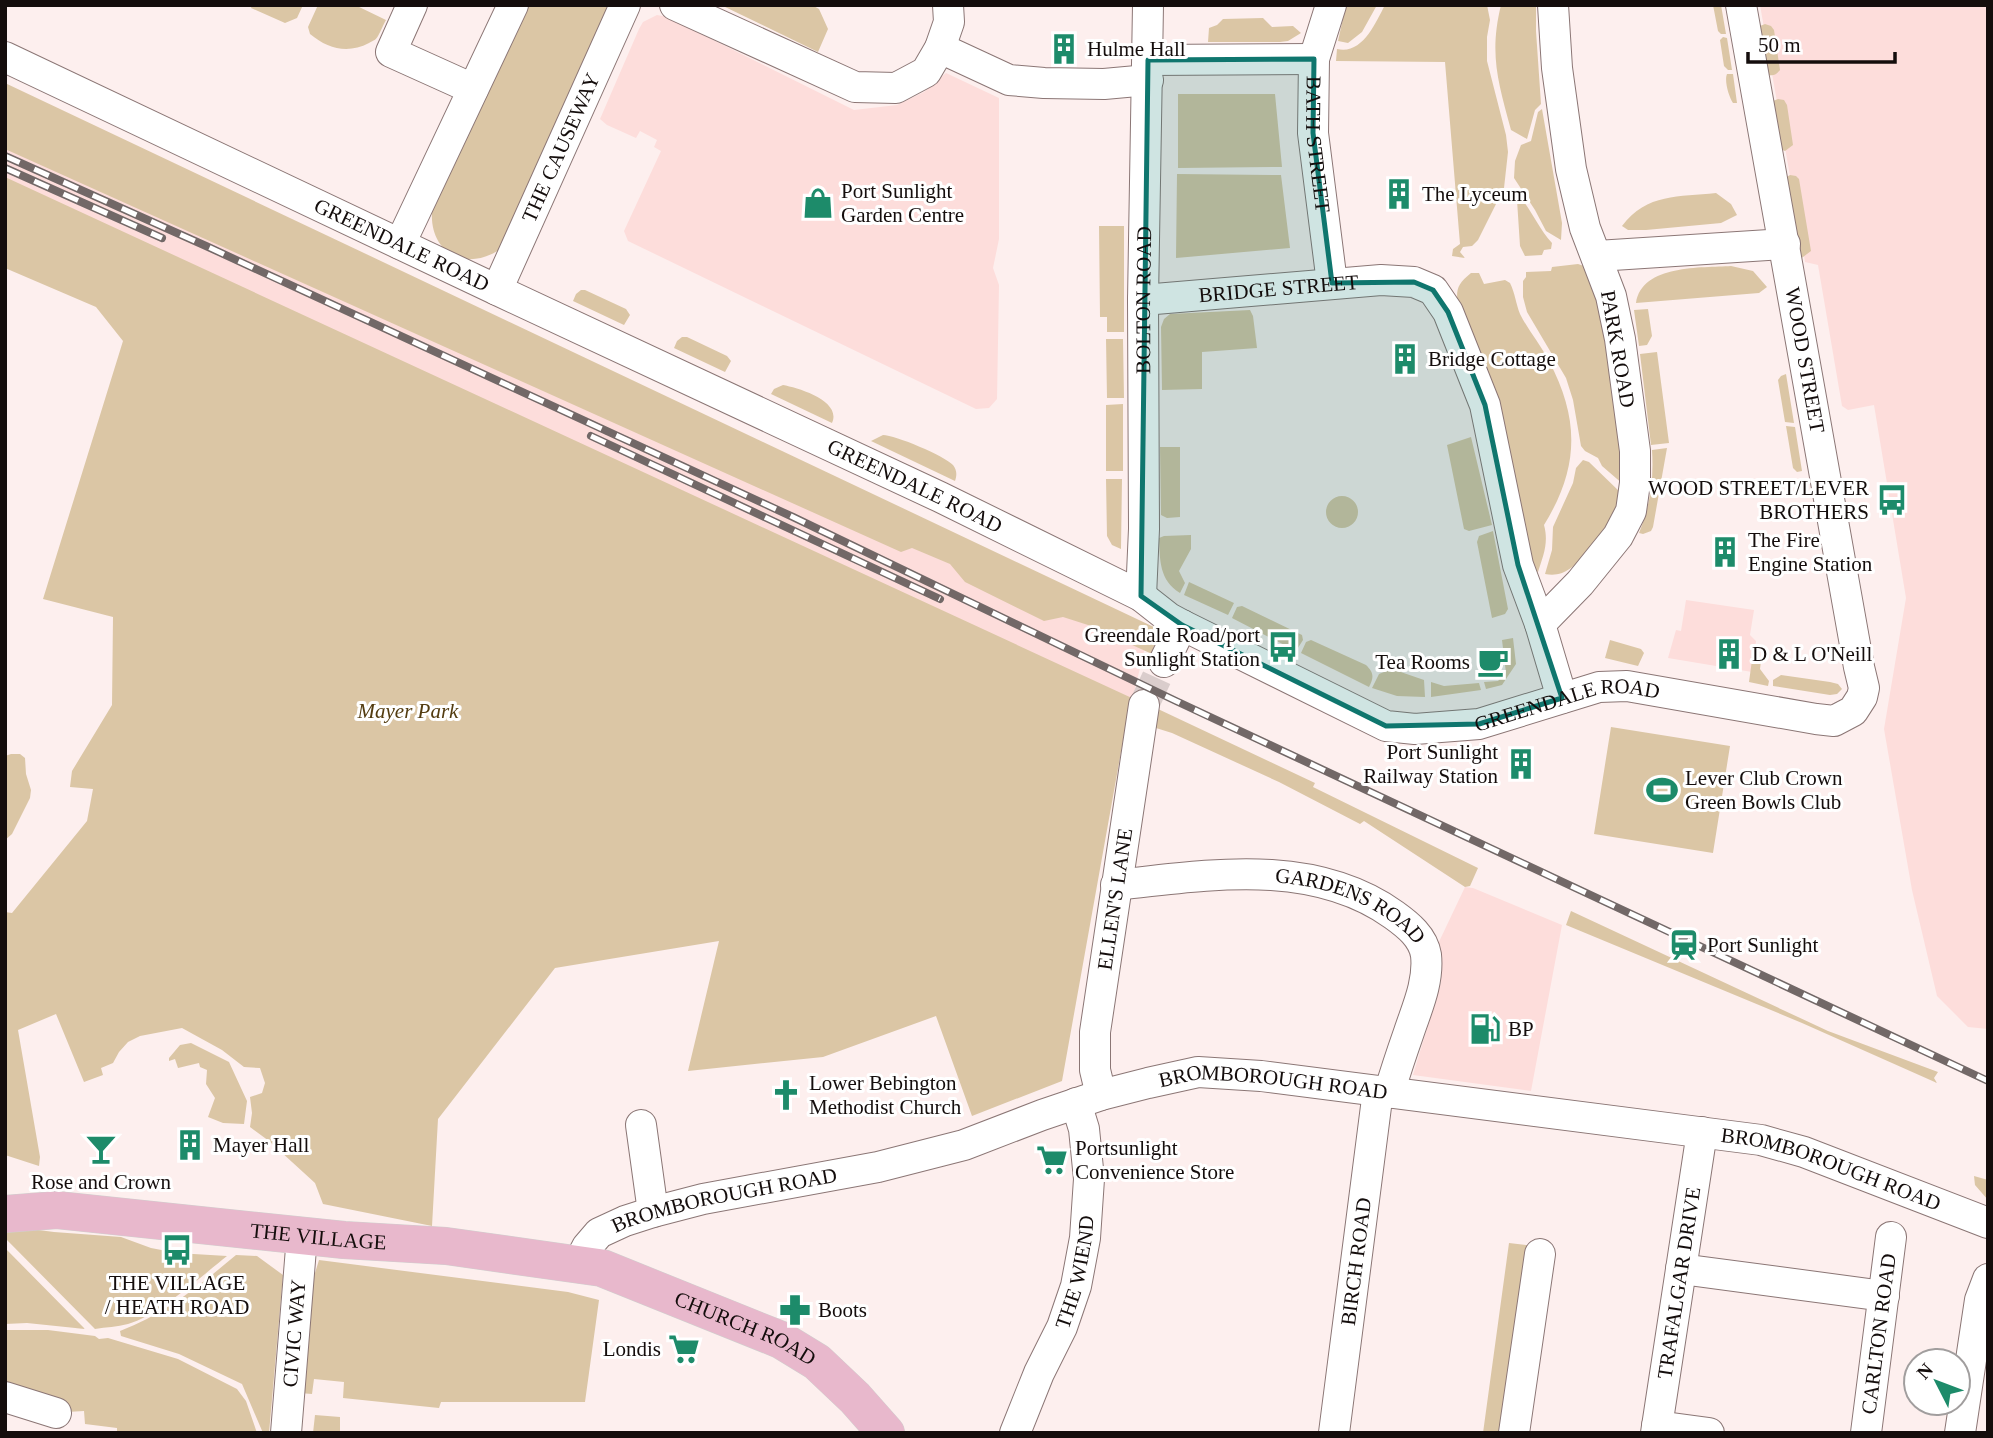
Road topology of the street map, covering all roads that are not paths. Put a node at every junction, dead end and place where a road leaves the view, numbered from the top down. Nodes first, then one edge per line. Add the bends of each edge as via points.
1 (412, 5) edge
2 (513, 5) edge
3 (625, 5) edge
4 (675, 5) edge
5 (948, 5) edge
6 (1148, 5) edge
7 (1331, 5) edge
8 (1553, 5) edge
9 (1741, 5) edge
10 (940, 48) junction
11 (5, 57) edge
12 (1314, 59) junction
13 (1148, 70) junction
14 (473, 89) junction
15 (400, 244) junction
16 (1785, 244) junction
17 (1597, 256) junction
18 (1332, 283) junction
19 (497, 290) junction
20 (1143, 300) junction
21 (1141, 596) junction
22 (1539, 624) junction
23 (1182, 625) junction
24 (1164, 662) tunnel mouth
25 (1562, 698) junction
26 (1144, 705) tunnel mouth
27 (1853, 711) joint
28 (1116, 885) junction
29 (1383, 1092) junction
30 (1089, 1099) junction
31 (641, 1125) dead end
32 (1702, 1132) junction
33 (5, 1191) edge
34 (57, 1210) junction
35 (653, 1212) junction
36 (5, 1214) edge
37 (1988, 1223) edge
38 (302, 1236) junction
39 (1891, 1237) dead end
40 (1540, 1254) dead end
41 (578, 1264) junction
42 (1681, 1269) junction
43 (1988, 1279) edge
44 (1884, 1296) junction
45 (5, 1396) edge
46 (56, 1413) dead end
47 (1657, 1429) edge
48 (286, 1433) edge
49 (886, 1433) edge
50 (1015, 1433) edge
51 (1334, 1433) edge
52 (1514, 1433) edge
53 (1709, 1433) edge
54 (1866, 1433) edge
55 (1960, 1433) edge

1 - 14 street via 391,51
2 - 14 street
3 - 19 street, THE CAUSEWAY
4 - 10 street via 855,87 896,88 926,72
5 - 10 street via 949,22
6 - 13 street, BOLTON ROAD
7 - 12 street, BATH STREET
8 - 17 street, PARK ROAD via 1571,169
9 - 16 street, WOOD STREET
10 - 13 street via 1009,80 1104,84
11 - 15 street, GREENDALE ROAD
12 - 13 street
12 - 18 street, BATH STREET via 1313,133
13 - 20 street, BOLTON ROAD
14 - 15 street
15 - 19 street, GREENDALE ROAD
16 - 17 street
16 - 27 street, WOOD STREET via 1864,688
17 - 22 street, PARK ROAD via 1620,340 1635,456 1634,493 1618,536
18 - 20 street, BRIDGE STREET
18 - 22 street, BRIDGE STREET via 1414,282 1433,290 1448,312 1485,405 1518,565
19 - 21 street, GREENDALE ROAD
20 - 21 street, BOLTON ROAD
21 - 23 street, GREENDALE ROAD
22 - 25 street
23 - 24 street
23 - 25 street, GREENDALE ROAD via 1386,726 1415,729 1479,724
25 - 27 street, GREENDALE ROAD via 1599,687 1628,687 1834,721
26 - 28 street, ELLEN'S LANE
28 - 29 street, GARDENS ROAD via 1225,874 1308,878 1358,894 1403,921 1421,939 1427,965 1423,992
28 - 30 street, ELLEN'S LANE
29 - 30 street, BROMBOROUGH ROAD via 1198,1072
29 - 32 street, BROMBOROUGH ROAD
29 - 51 street, BIRCH ROAD
30 - 35 street, BROMBOROUGH ROAD via 952,1148
30 - 50 street, THE WIEND via 1084,1129 1089,1180 1085,1238 1076,1286
31 - 35 street
32 - 37 street, BROMBOROUGH ROAD via 1761,1140 1804,1152
32 - 42 street, TRAFALGAR DRIVE
33 - 34 main road, THE VILLAGE
34 - 36 main road, THE VILLAGE
34 - 38 main road, THE VILLAGE
35 - 41 street, BROMBOROUGH ROAD via 599,1233
38 - 41 main road, THE VILLAGE via 446,1247
38 - 48 street, CIVIC WAY
39 - 44 street, CARLTON ROAD
40 - 52 street
41 - 49 main road, CHURCH ROAD via 602,1268 781,1340 817,1362
42 - 44 street
42 - 47 street, TRAFALGAR DRIVE
43 - 55 street via 1980,1300
44 - 54 street, CARLTON ROAD
45 - 46 street
47 - 53 street

